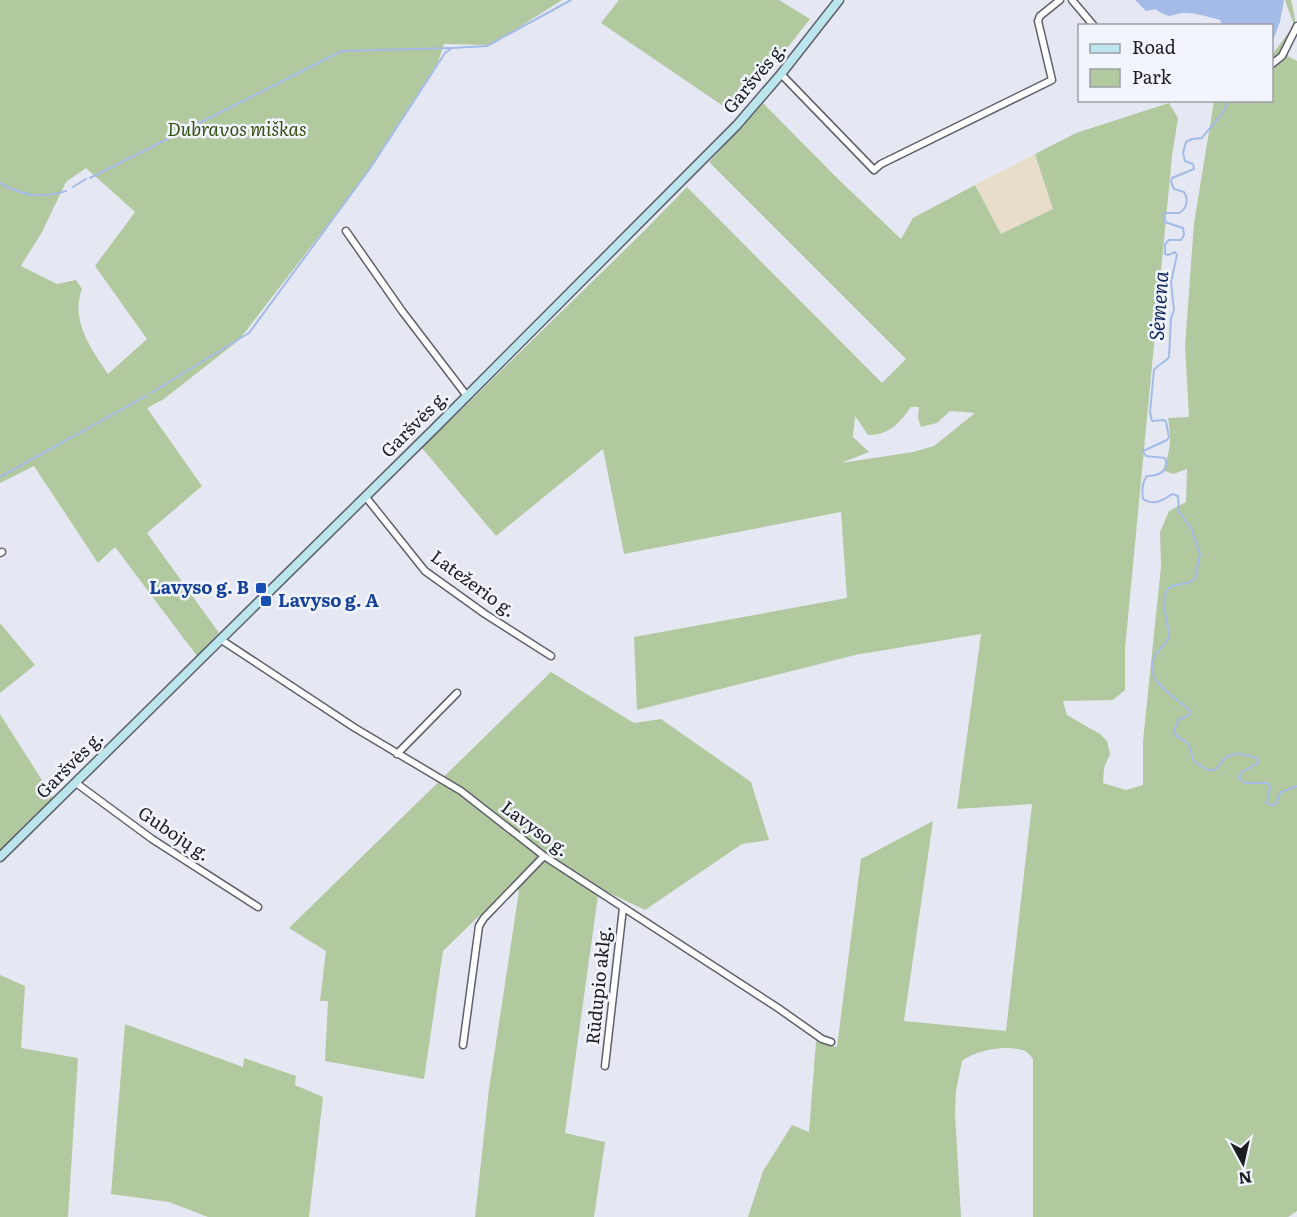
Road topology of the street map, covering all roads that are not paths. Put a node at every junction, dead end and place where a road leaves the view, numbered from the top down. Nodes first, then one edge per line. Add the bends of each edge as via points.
1 (839, 0) edge
2 (1060, 0) edge
3 (1072, 0) edge
4 (1092, 24) edge
5 (1297, 26) edge
6 (1273, 63) edge
7 (781, 74) junction
8 (345, 231) dead end
9 (467, 396) junction
10 (365, 496) junction
11 (220, 639) junction
12 (551, 656) dead end
13 (457, 693) dead end
14 (397, 754) junction
15 (76, 783) junction
16 (544, 856) junction
17 (0, 857) edge
18 (258, 907) dead end
19 (623, 908) junction
20 (831, 1042) dead end
21 (463, 1045) dead end
22 (605, 1066) dead end

1 - 7 main road, Garšvės g.
2 - 7 street via 1038,21 1052,80 874,170
3 - 4 street
5 - 6 street via 1282,56
7 - 9 main road, Garšvės g. via 737,125
8 - 9 street
9 - 10 main road, Garšvės g.
10 - 11 main road, Garšvės g.
10 - 12 street, Latežerio g. via 425,571
11 - 14 street, Lavyso g.
11 - 15 main road, Garšvės g.
13 - 14 street
14 - 16 street, Lavyso g. via 461,792
15 - 17 main road, Garšvės g.
15 - 18 street, Gubojų g. via 152,839
16 - 19 street, Lavyso g.
16 - 21 street via 479,926
19 - 20 street, Lavyso g.
19 - 22 street, Rūdupio aklg.

